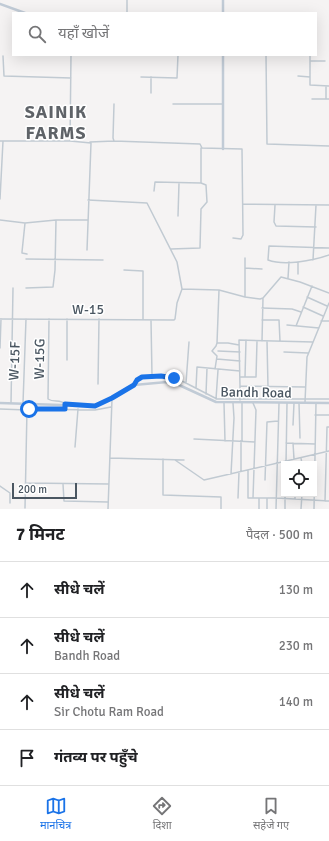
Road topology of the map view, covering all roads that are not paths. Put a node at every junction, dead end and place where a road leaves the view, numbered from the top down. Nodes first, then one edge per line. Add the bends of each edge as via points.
1 (127, 0) edge
2 (223, 0) edge
3 (0, 4) edge
4 (22, 12) edge
5 (127, 12) edge
6 (223, 12) edge
7 (3, 56) dead end
8 (71, 56) edge
9 (178, 56) edge
10 (222, 56) edge
11 (266, 56) edge
12 (310, 56) edge
13 (310, 61) junction
14 (325, 61) dead end
15 (298, 76) dead end
16 (310, 76) junction
17 (141, 77) dead end
18 (151, 77) junction
19 (71, 78) junction
20 (328, 86) edge
21 (151, 93) dead end
22 (312, 99) dead end
23 (328, 99) edge
24 (114, 104) dead end
25 (173, 104) dead end
26 (222, 104) junction
27 (114, 140) junction
28 (1, 141) edge
29 (70, 141) junction
30 (90, 142) junction
31 (329, 146) edge
32 (201, 148) junction
33 (222, 149) junction
34 (179, 183) junction
35 (201, 183) junction
36 (154, 191) dead end
37 (0, 199) edge
38 (88, 200) junction
39 (243, 204) junction
40 (329, 204) edge
41 (275, 205) junction
42 (316, 205) junction
43 (178, 216) dead end
44 (0, 220) edge
45 (56, 220) junction
46 (88, 220) junction
47 (25, 223) junction
48 (316, 227) junction
49 (234, 238) dead end
50 (314, 248) junction
51 (329, 248) edge
52 (171, 249) junction
53 (87, 250) dead end
54 (27, 254) dead end
55 (329, 255) edge
56 (245, 258) dead end
57 (26, 259) dead end
58 (55, 259) junction
59 (103, 260) dead end
60 (313, 260) junction
61 (289, 262) junction
62 (298, 262) junction
63 (245, 268) junction
64 (262, 269) dead end
65 (124, 270) dead end
66 (298, 274) dead end
67 (288, 279) junction
68 (312, 286) junction
69 (13, 288) dead end
70 (26, 288) dead end
71 (182, 289) junction
72 (219, 290) junction
73 (329, 293) edge
74 (245, 297) junction
75 (307, 297) junction
76 (263, 298) junction
77 (329, 303) edge
78 (327, 306) junction
79 (303, 307) junction
80 (262, 308) junction
81 (301, 312) junction
82 (324, 316) junction
83 (0, 319) edge
84 (13, 319) junction
85 (26, 319) junction
86 (50, 319) junction
87 (67, 319) junction
88 (99, 319) junction
89 (143, 320) junction
90 (151, 320) junction
91 (262, 320) junction
92 (322, 321) junction
93 (329, 321) edge
94 (287, 325) dead end
95 (296, 326) junction
96 (319, 328) junction
97 (246, 340) junction
98 (257, 341) junction
99 (262, 341) junction
100 (267, 341) junction
101 (280, 341) junction
102 (189, 342) dead end
103 (313, 342) junction
104 (217, 343) junction
105 (239, 345) junction
106 (0, 348) edge
107 (218, 351) dead end
108 (240, 352) junction
109 (284, 352) dead end
110 (308, 353) junction
111 (217, 359) junction
112 (67, 360) dead end
113 (240, 361) junction
114 (207, 368) junction
115 (216, 370) junction
116 (240, 371) junction
117 (152, 376) junction
118 (240, 377) junction
119 (245, 377) junction
120 (186, 383) junction
121 (98, 384) dead end
122 (134, 385) junction
123 (240, 386) junction
124 (268, 387) junction
125 (305, 387) junction
126 (196, 388) junction
127 (206, 394) junction
128 (112, 398) junction
129 (329, 398) edge
130 (216, 399) junction
131 (305, 399) junction
132 (240, 402) junction
133 (252, 402) junction
134 (279, 402) junction
135 (0, 403) edge
136 (11, 403) junction
137 (224, 403) junction
138 (233, 403) junction
139 (287, 403) junction
140 (294, 403) junction
141 (299, 403) junction
142 (305, 403) junction
143 (316, 403) junction
144 (329, 403) edge
145 (23, 404) junction
146 (65, 404) junction
147 (111, 407) junction
148 (0, 409) edge
149 (65, 409) junction
150 (78, 409) junction
151 (27, 410) junction
152 (315, 415) junction
153 (329, 415) edge
154 (279, 421) junction
155 (293, 425) dead end
156 (329, 427) edge
157 (300, 438) dead end
158 (194, 440) dead end
159 (225, 440) junction
160 (232, 441) junction
161 (241, 441) junction
162 (254, 442) junction
163 (286, 443) junction
164 (293, 443) junction
165 (315, 444) junction
166 (76, 447) dead end
167 (329, 451) edge
168 (326, 452) junction
169 (315, 454) junction
170 (110, 458) junction
171 (301, 458) junction
172 (163, 459) junction
173 (175, 460) junction
174 (184, 460) dead end
175 (292, 460) joint
176 (286, 461) edge
177 (302, 461) edge
178 (278, 463) junction
179 (265, 466) junction
180 (254, 469) junction
181 (248, 470) junction
182 (240, 472) junction
183 (231, 474) junction
184 (265, 480) dead end
185 (26, 483) junction
186 (63, 484) junction
187 (109, 484) junction
188 (0, 486) edge
189 (238, 498) dead end
190 (253, 498) junction
191 (259, 498) junction
192 (267, 498) junction
193 (277, 498) junction
194 (285, 498) junction
195 (295, 499) joint
196 (302, 499) junction
197 (314, 500) junction
198 (325, 501) junction
199 (329, 501) edge
200 (108, 502) junction
201 (10, 503) dead end
202 (25, 508) edge
203 (108, 509) edge
204 (221, 509) edge
205 (259, 509) edge
206 (267, 509) edge
207 (276, 509) edge
208 (285, 509) edge
209 (301, 509) edge
210 (314, 509) edge

1 - 5 street
2 - 6 street
3 - 4 street
7 - 19 street via 4,76
8 - 19 street
9 - 18 street via 178,77
10 - 26 street
11 - 31 street via 267,144
12 - 13 street
13 - 14 street
13 - 16 street
15 - 16 street
16 - 20 street via 310,86
17 - 18 street
18 - 21 street
19 - 29 street
20 - 23 street
22 - 23 street
24 - 27 street
25 - 26 street
26 - 33 street
27 - 30 street
27 - 32 street via 200,144
28 - 29 street
28 - 37 street
29 - 30 street
30 - 38 street
32 - 33 street
32 - 35 street
33 - 39 street via 242,149
34 - 35 street
34 - 36 street via 155,182
34 - 43 street
35 - 52 street via 206,185 207,202 201,209 200,248
38 - 46 street
38 - 52 street via 147,203
39 - 41 street
39 - 49 street via 242,237
40 - 42 street
41 - 42 street
41 - 48 street via 276,226
42 - 48 street
44 - 47 street
45 - 46 street
45 - 47 street
45 - 58 street
46 - 53 street
47 - 54 street via 22,252
48 - 50 street
50 - 51 street
50 - 60 street
50 - 61 street via 268,246 268,261
52 - 71 street via 178,265
55 - 60 street
56 - 63 street
57 - 58 street
58 - 59 street
58 - 70 street via 52,288
60 - 62 street
61 - 62 street
61 - 67 street
62 - 66 street
63 - 64 street
63 - 74 street
65 - 89 street via 143,271
67 - 68 street
67 - 76 street via 280,278
68 - 73 street
68 - 75 street
69 - 84 street
71 - 72 street
71 - 90 street, W-15 via 175,320
72 - 74 street
72 - 104 street
74 - 76 street
75 - 78 street
75 - 79 street
76 - 80 street
77 - 78 street
78 - 82 street
79 - 81 street
79 - 82 street
80 - 81 street via 292,309
80 - 91 street
81 - 95 street
82 - 92 street
83 - 84 street, W-15
83 - 106 street
84 - 85 street, W-15
84 - 136 street
85 - 86 street, W-15
85 - 145 street, W-15F
86 - 87 street, W-15
86 - 146 street, W-15G via 48,399 62,401
87 - 88 street, W-15
87 - 112 street
88 - 89 street, W-15
88 - 121 street
89 - 90 street, W-15
90 - 117 street
91 - 99 street
91 - 101 street via 280,320
92 - 93 street
92 - 96 street
94 - 95 street
95 - 96 street
96 - 103 street
97 - 98 street
97 - 105 street via 239,340
97 - 119 street
98 - 99 street
98 - 119 street via 256,377
99 - 100 street
100 - 101 street
100 - 124 street
101 - 103 street
102 - 120 street
103 - 110 street
104 - 105 street
104 - 111 street via 212,351 217,355
105 - 108 street
107 - 108 street
108 - 113 street
109 - 110 street
110 - 125 street
111 - 113 street
111 - 115 street
113 - 116 street
114 - 115 street
114 - 126 street via 197,368
114 - 127 street
115 - 116 street
115 - 130 street
116 - 118 street
117 - 120 street via 169,376
117 - 122 street via 139,378
118 - 119 street
118 - 123 street
120 - 126 street
122 - 128 street, Bandh Road
122 - 137 street, Bandh Road via 171,382 210,400
123 - 124 street
123 - 132 street
124 - 125 street
125 - 131 street
126 - 127 street
127 - 130 street
128 - 146 street, Bandh Road via 95,406
128 - 147 street
129 - 131 street
130 - 132 street
131 - 132 street
131 - 142 street
132 - 133 street, Bandh Road
132 - 138 street, Bandh Road
132 - 161 street
133 - 134 street, Bandh Road
133 - 162 street via 256,410
134 - 139 street, Bandh Road
134 - 154 street
135 - 136 street, Bandh Road
136 - 145 street, Bandh Road
137 - 138 street, Bandh Road
137 - 159 street
138 - 160 street
139 - 140 street, Bandh Road
139 - 163 street
140 - 141 street, Bandh Road
140 - 155 street
141 - 142 street, Bandh Road
141 - 157 street
142 - 143 street, Bandh Road
143 - 144 street, Bandh Road
143 - 152 street
145 - 146 street, Bandh Road
146 - 149 street
147 - 150 street via 95,410
147 - 170 street
148 - 151 street
149 - 150 street
149 - 151 street
150 - 166 street
151 - 185 street
152 - 153 street
152 - 165 street
154 - 178 street
154 - 179 street via 267,422
156 - 168 street
158 - 159 street
159 - 160 street
160 - 161 street
160 - 183 street
161 - 162 street
161 - 182 street
162 - 180 street
163 - 164 street
163 - 176 street
164 - 165 street
164 - 175 street
165 - 169 street
167 - 168 street
168 - 169 street
168 - 198 street
169 - 171 street
169 - 197 street
170 - 172 street
170 - 187 street
171 - 175 street
171 - 177 street
172 - 173 street
172 - 204 street via 163,495 221,497
173 - 174 street
173 - 183 street via 203,480
178 - 179 street
178 - 193 street
179 - 180 street
179 - 184 street
180 - 181 street
180 - 190 street
181 - 182 street
181 - 190 street via 248,498
182 - 183 street
182 - 189 street
185 - 186 street
185 - 202 street
186 - 187 street
186 - 200 street via 64,502
187 - 200 street
188 - 201 street via 10,493
190 - 191 street
191 - 192 street
191 - 205 street
192 - 193 street
192 - 206 street
193 - 194 street
193 - 207 street
194 - 195 street
194 - 208 street
195 - 196 street
196 - 197 street
196 - 209 street
197 - 198 street
197 - 210 street
198 - 199 street
200 - 203 street

